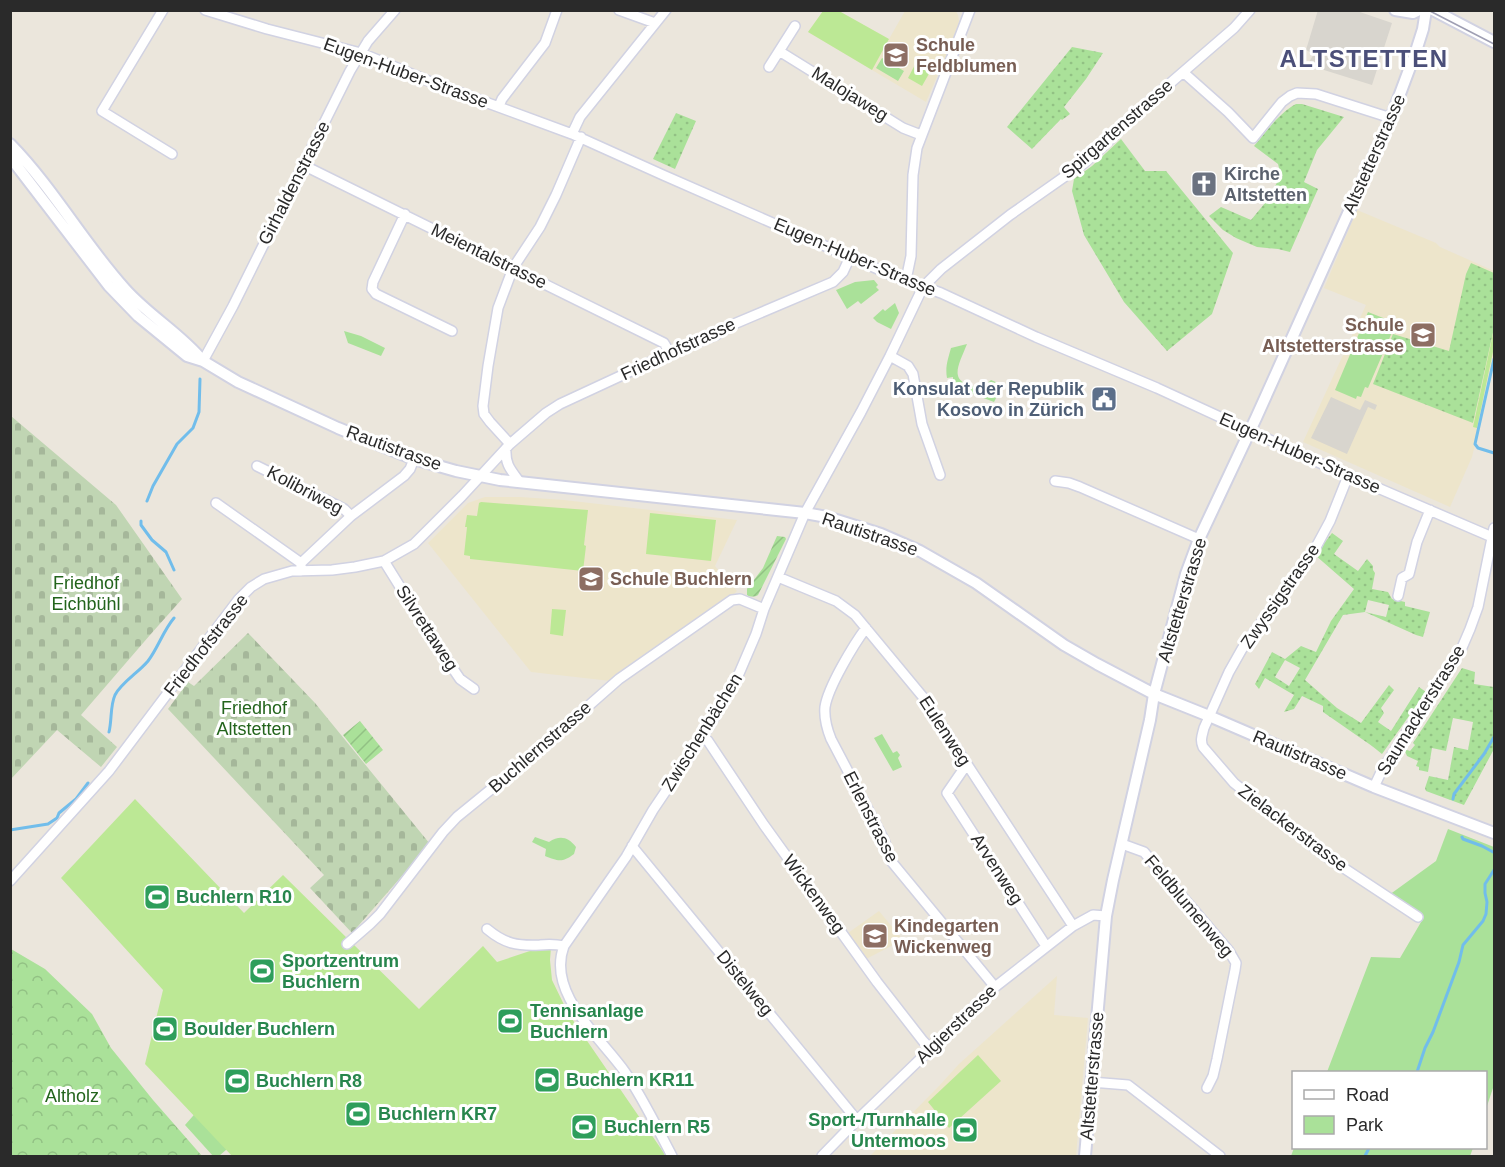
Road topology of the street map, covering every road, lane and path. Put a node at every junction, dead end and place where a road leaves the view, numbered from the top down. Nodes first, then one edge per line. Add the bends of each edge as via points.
1 (163, 10) edge
2 (206, 10) edge
3 (395, 10) edge
4 (557, 10) edge
5 (619, 10) edge
6 (666, 10) edge
7 (970, 10) edge
8 (1250, 10) edge
9 (1395, 10) edge
10 (1419, 10) edge
11 (1426, 10) edge
12 (1433, 10) edge
13 (656, 23) junction
14 (795, 26) dead end
15 (1494, 42) edge
16 (779, 51) junction
17 (362, 53) junction
18 (768, 67) dead end
19 (1183, 72) junction
20 (499, 106) junction
21 (1391, 118) junction
22 (921, 135) junction
23 (576, 136) junction
24 (10, 144) edge
25 (172, 154) dead end
26 (10, 158) edge
27 (303, 165) junction
28 (405, 214) junction
29 (850, 257) junction
30 (513, 268) junction
31 (906, 280) junction
32 (923, 286) junction
33 (452, 331) dead end
34 (670, 353) junction
35 (890, 356) junction
36 (203, 362) junction
37 (1249, 431) junction
38 (508, 446) junction
39 (414, 459) junction
40 (257, 466) dead end
41 (940, 475) dead end
42 (480, 476) junction
43 (1348, 476) junction
44 (519, 481) junction
45 (1055, 482) dead end
46 (216, 502) dead end
47 (1430, 510) junction
48 (806, 513) junction
49 (351, 516) junction
50 (1493, 533) edge
51 (1199, 539) junction
52 (384, 561) junction
53 (301, 567) junction
54 (778, 577) junction
55 (1398, 596) dead end
56 (764, 609) junction
57 (866, 628) junction
58 (474, 689) dead end
59 (1154, 694) junction
60 (1209, 716) junction
61 (703, 736) junction
62 (967, 764) junction
63 (1374, 787) junction
64 (1494, 833) edge
65 (1122, 844) junction
66 (632, 846) junction
67 (10, 881) edge
68 (1106, 916) junction
69 (1418, 916) dead end
70 (1073, 926) junction
71 (487, 929) dead end
72 (347, 944) dead end
73 (564, 946) junction
74 (1046, 946) junction
75 (994, 987) junction
76 (930, 1048) junction
77 (1091, 1082) junction
78 (1207, 1088) dead end
79 (857, 1120) junction
80 (672, 1156) edge
81 (822, 1156) edge
82 (1085, 1156) edge
83 (1220, 1156) edge

1 - 25 street via 102,111
2 - 17 street, Eugen-Huber-Strasse
3 - 17 street, Girhaldenstrasse
4 - 20 street via 545,43
5 - 13 street
6 - 13 street
7 - 22 street
8 - 19 street, Spirgartenstrasse
9 - 10 street
11 - 21 street, Altstetterstrasse via 1416,51
12 - 15 street
13 - 23 street via 580,117
14 - 16 street
16 - 18 street
16 - 22 street, Malojaweg via 903,128
17 - 20 street, Eugen-Huber-Strasse
17 - 27 street, Girhaldenstrasse
19 - 21 street via 1252,138 1282,102 1297,93 1316,94
19 - 32 street, Spirgartenstrasse via 1084,163 1010,215
20 - 23 street, Eugen-Huber-Strasse
21 - 37 street, Altstetterstrasse
22 - 31 street via 914,164 911,256
23 - 29 street, Eugen-Huber-Strasse
23 - 30 street via 556,195
24 - 36 street, Rautistrasse via 127,292
26 - 36 street, Rautistrasse via 138,316 187,356
27 - 28 street, Meientalstrasse
27 - 36 street, Girhaldenstrasse
28 - 30 street, Meientalstrasse
28 - 33 street via 372,289
29 - 31 street, Eugen-Huber-Strasse
29 - 34 street, Friedhofstrasse via 833,282
30 - 34 street, Meientalstrasse via 664,343
30 - 38 street via 498,308 483,406 484,414
31 - 32 street, Eugen-Huber-Strasse
32 - 35 street, Zwischenbächen
32 - 37 street, Eugen-Huber-Strasse
34 - 38 street, Friedhofstrasse via 560,404
35 - 41 street via 908,366 913,374 922,424
35 - 48 street, Zwischenbächen
36 - 39 street, Rautistrasse via 248,387
37 - 43 street, Eugen-Huber-Strasse
37 - 51 street, Altstetterstrasse
38 - 42 street, Friedhofstrasse
38 - 44 street via 505,459
39 - 42 street, Rautistrasse
39 - 49 street via 404,476
40 - 49 street, Kolibriweg
42 - 44 street, Rautistrasse
42 - 52 street, Friedhofstrasse via 414,544
43 - 47 street, Eugen-Huber-Strasse
43 - 60 street, Zwyssigstrasse via 1316,547 1242,649
44 - 48 street, Rautistrasse
45 - 51 street via 1080,487
46 - 53 street
47 - 50 street, Eugen-Huber-Strasse
47 - 55 street
48 - 54 street, Zwischenbächen
48 - 59 street, Rautistrasse via 881,534 920,551 976,583 1064,645
49 - 53 street
50 - 63 street, Saumackerstrasse via 1478,607 1461,650
51 - 59 street, Altstetterstrasse
52 - 53 street, Friedhofstrasse via 340,569
52 - 58 street, Silvrettaweg via 460,679
53 - 67 street, Friedhofstrasse via 264,579 238,600 109,771
54 - 56 street, Zwischenbächen
54 - 57 street, Eulenweg via 836,601
56 - 61 street, Zwischenbächen via 742,669
56 - 72 street, Buchlernstrasse via 740,599 732,600 619,679 457,817 380,914
57 - 62 street, Eulenweg via 923,697
57 - 75 street, Erlenstrasse via 828,696 826,725 891,861
59 - 60 street, Rautistrasse
59 - 65 street, Altstetterstrasse
60 - 63 street, Rautistrasse
60 - 69 street, Zielackerstrasse via 1201,742 1234,783 1324,855
61 - 66 street, Zwischenbächen
61 - 76 street, Wickenweg via 877,982
62 - 70 street, Eulenweg
62 - 74 street, Arvenweg via 947,793
63 - 64 street, Rautistrasse
65 - 68 street, Altstetterstrasse
65 - 78 street, Feldblumenweg via 1144,852 1236,963 1217,1059
66 - 73 street, Zwischenbächen
66 - 79 street, Distelweg
68 - 70 street, Algierstrasse via 1093,915
68 - 77 street, Altstetterstrasse
70 - 74 street, Algierstrasse
71 - 73 street via 516,945
73 - 80 street, Zwischenbächen via 560,965 568,995 588,1028 634,1086
74 - 75 street, Algierstrasse
75 - 76 street, Algierstrasse
76 - 79 street, Algierstrasse
77 - 82 street, Altstetterstrasse
77 - 83 street via 1128,1085
79 - 81 street, Algierstrasse

